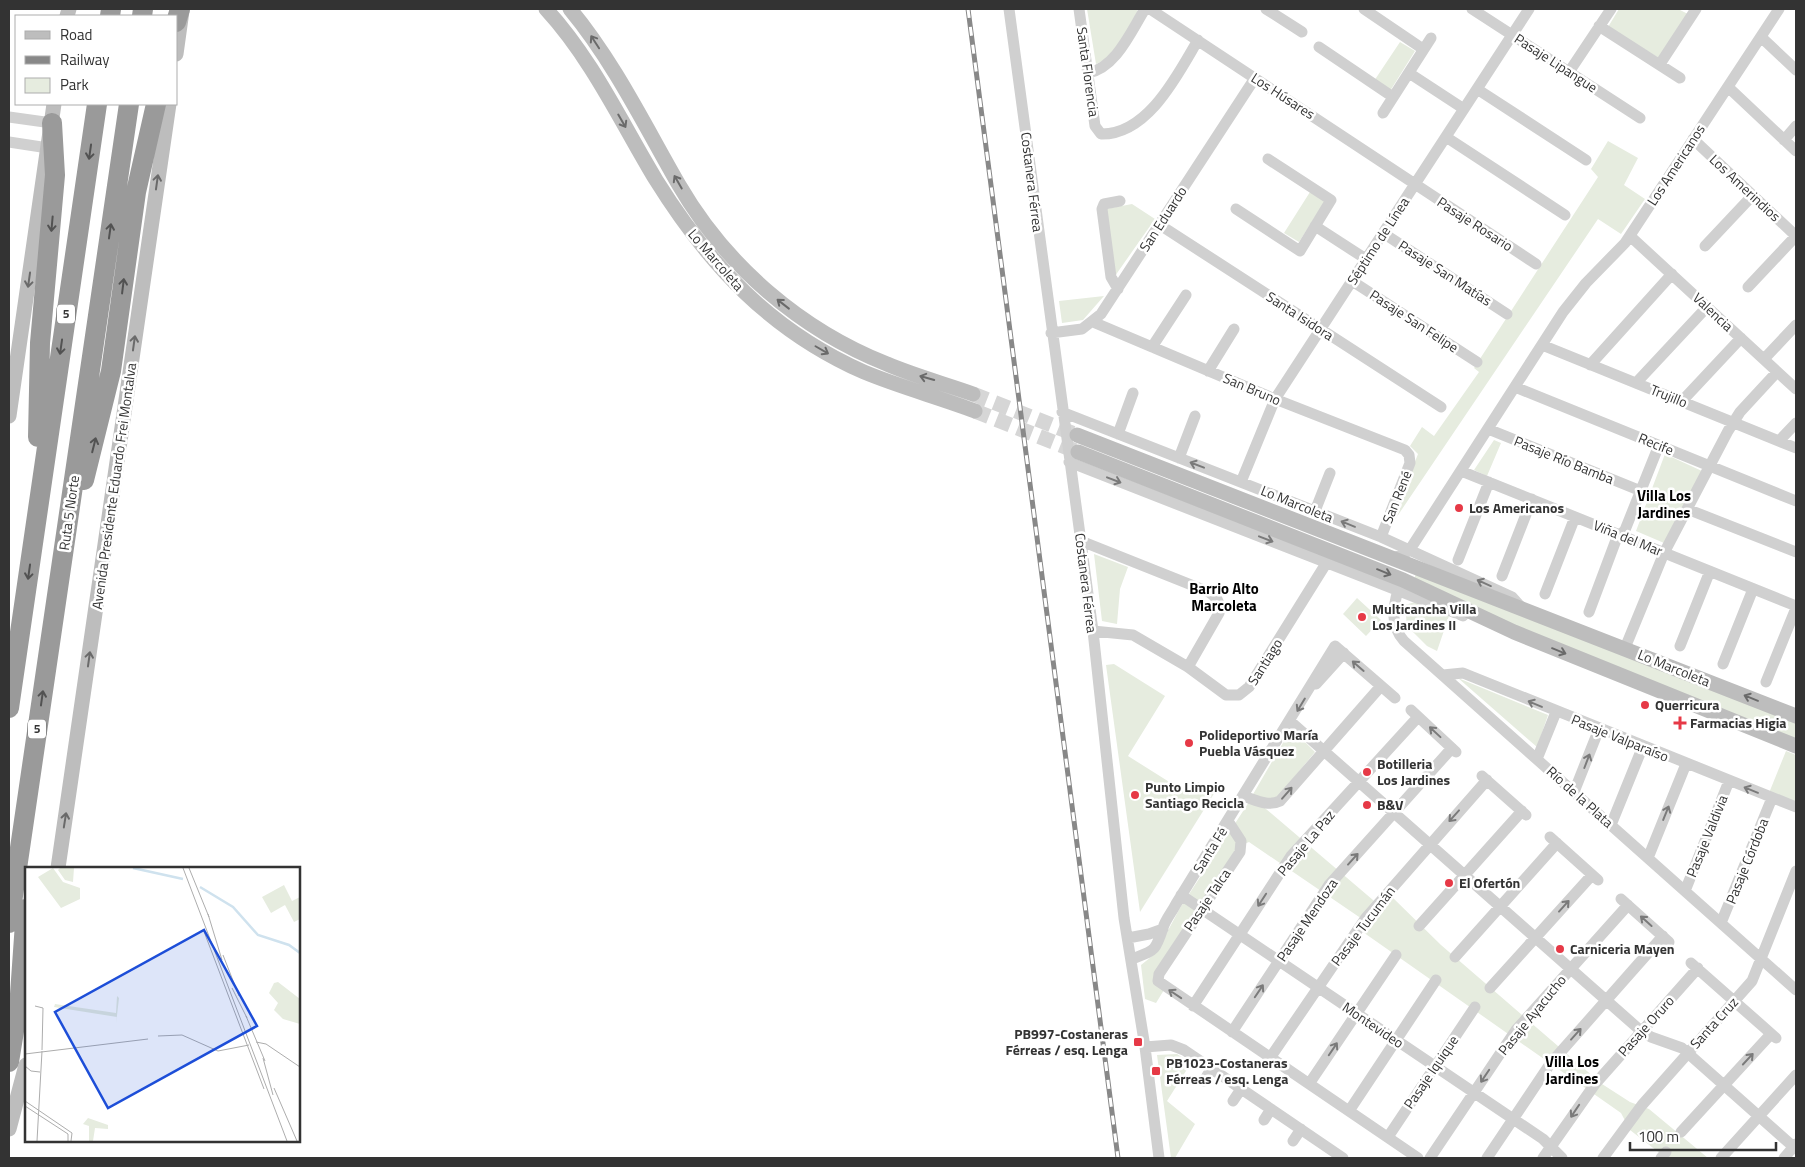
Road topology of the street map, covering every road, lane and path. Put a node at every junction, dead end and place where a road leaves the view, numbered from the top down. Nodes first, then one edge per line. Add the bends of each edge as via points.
1 (182, 9) edge
2 (546, 9) edge
3 (570, 9) edge
4 (1009, 9) edge
5 (1079, 9) edge
6 (1151, 9) edge
7 (1266, 9) edge
8 (1364, 9) edge
9 (1472, 9) edge
10 (1529, 9) edge
11 (1611, 9) edge
12 (1696, 9) edge
13 (1779, 9) edge
14 (1600, 26) junction
15 (1302, 32) dead end
16 (1512, 35) junction
17 (1761, 36) junction
18 (1431, 38) dead end
19 (178, 39) edge
20 (1198, 40) junction
21 (1319, 47) dead end
22 (1423, 49) junction
23 (1660, 64) junction
24 (1796, 70) edge
25 (1569, 72) junction
26 (1088, 73) junction
27 (1408, 73) junction
28 (615, 75) junction
29 (1255, 78) junction
30 (1680, 78) dead end
31 (598, 80) junction
32 (1728, 87) junction
33 (1477, 89) junction
34 (629, 97) junction
35 (1393, 97) junction
36 (611, 102) junction
37 (97, 105) edge
38 (129, 105) edge
39 (156, 105) edge
40 (169, 105) edge
41 (1464, 109) junction
42 (53, 113) edge
43 (1383, 113) dead end
44 (9, 117) edge
45 (1640, 118) dead end
46 (1796, 126) edge
47 (1446, 137) junction
48 (1693, 139) junction
49 (1784, 140) junction
50 (9, 142) edge
51 (48, 148) junction
52 (1796, 151) edge
53 (1268, 159) dead end
54 (1586, 160) dead end
55 (1416, 183) junction
56 (1752, 195) junction
57 (1120, 200) dead end
58 (1236, 209) dead end
59 (1565, 215) dead end
60 (1160, 224) junction
61 (1316, 226) junction
62 (1383, 233) junction
63 (1630, 236) junction
64 (1796, 236) edge
65 (1705, 246) dead end
66 (1366, 259) junction
67 (1536, 264) dead end
68 (1672, 274) junction
69 (1352, 281) junction
70 (1748, 287) dead end
71 (1118, 289) junction
72 (1186, 295) dead end
73 (1707, 307) junction
74 (1507, 314) dead end
75 (1093, 322) junction
76 (1796, 325) edge
77 (1320, 329) junction
78 (1234, 330) dead end
79 (1051, 333) junction
80 (1741, 338) junction
81 (1542, 345) junction
82 (1152, 347) junction
83 (1764, 359) junction
84 (1477, 362) dead end
85 (1590, 364) junction
86 (1208, 370) junction
87 (1778, 372) junction
88 (1636, 383) junction
89 (1515, 387) junction
90 (1796, 389) edge
91 (973, 394) tunnel mouth
92 (1133, 394) dead end
93 (1275, 399) junction
94 (1682, 401) junction
95 (1441, 407) dead end
96 (975, 411) tunnel mouth
97 (1062, 412) junction
98 (9, 416) edge
99 (1195, 416) dead end
100 (1733, 422) junction
101 (1796, 423) edge
102 (1488, 428) junction
103 (1077, 434) tunnel mouth
104 (1118, 434) junction
105 (1779, 441) junction
106 (1660, 445) junction
107 (1796, 448) edge
108 (1409, 455) joint
109 (1073, 457) junction
110 (1179, 458) junction
111 (1710, 466) junction
112 (1461, 470) junction
113 (1330, 473) dead end
114 (1241, 482) junction
115 (1489, 482) junction
116 (1641, 491) junction
117 (1532, 499) junction
118 (1796, 501) edge
119 (1687, 509) junction
120 (1315, 511) junction
121 (1575, 517) junction
122 (36, 524) junction
123 (1621, 535) junction
124 (1381, 537) junction
125 (1082, 541) junction
126 (65, 542) junction
127 (1409, 551) junction
128 (1796, 552) edge
129 (1664, 553) junction
130 (1394, 558) junction
131 (1458, 560) dead end
132 (1327, 562) junction
133 (1710, 571) junction
134 (1502, 576) dead end
135 (1753, 589) junction
136 (1398, 590) junction
137 (1546, 594) dead end
138 (1796, 607) edge
139 (1523, 610) junction
140 (1589, 612) dead end
141 (1498, 623) junction
142 (1093, 631) junction
143 (1514, 632) junction
144 (1590, 634) junction
145 (1680, 646) dead end
146 (1626, 648) junction
147 (1581, 659) junction
148 (1723, 664) dead end
149 (1188, 667) junction
150 (1444, 675) junction
151 (1766, 682) dead end
152 (1381, 686) junction
153 (1395, 698) dead end
154 (9, 708) edge
155 (1556, 712) junction
156 (1414, 714) joint
157 (1796, 716) edge
158 (1290, 721) junction
159 (1599, 729) junction
160 (1643, 746) junction
161 (1796, 746) edge
162 (1324, 750) junction
163 (1537, 759) junction
164 (1686, 764) junction
165 (1359, 780) junction
166 (1729, 781) junction
167 (1574, 792) junction
168 (1244, 796) junction
169 (1772, 798) junction
170 (27, 799) junction
171 (1796, 807) edge
172 (1395, 812) junction
173 (1228, 821) junction
174 (1611, 825) junction
175 (1430, 844) junction
176 (1648, 858) junction
177 (27, 867) edge
178 (58, 867) edge
179 (1796, 871) edge
180 (1464, 875) junction
181 (1685, 891) junction
182 (1181, 895) junction
183 (1791, 899) edge
184 (1499, 906) junction
185 (1201, 908) junction
186 (9, 923) edge
187 (25, 923) edge
188 (1721, 924) junction
189 (1420, 926) dead end
190 (1163, 929) junction
191 (1240, 934) junction
192 (1128, 938) junction
193 (1535, 938) junction
194 (1396, 955) dead end
195 (1455, 957) dead end
196 (1761, 959) junction
197 (1132, 960) junction
198 (1279, 961) junction
199 (1570, 969) junction
200 (1436, 980) dead end
201 (1318, 987) junction
202 (1490, 988) dead end
203 (1796, 990) edge
204 (1606, 1001) junction
205 (1734, 1001) junction
206 (1193, 1006) junction
207 (1475, 1007) dead end
208 (1357, 1014) junction
209 (1641, 1031) junction
210 (1232, 1032) junction
211 (1396, 1040) junction
212 (1145, 1047) junction
213 (1688, 1052) junction
214 (1270, 1058) junction
215 (9, 1062) edge
216 (1435, 1066) junction
217 (25, 1068) edge
218 (1211, 1069) junction
219 (1796, 1075) edge
220 (1204, 1081) dead end
221 (1309, 1084) junction
222 (1724, 1084) junction
223 (1241, 1089) junction
224 (1474, 1092) junction
225 (1233, 1101) dead end
226 (1272, 1110) junction
227 (1349, 1111) junction
228 (1758, 1116) junction
229 (1513, 1119) junction
230 (1264, 1120) dead end
231 (9, 1129) edge
232 (1301, 1130) junction
233 (1681, 1132) dead end
234 (1388, 1137) junction
235 (1293, 1141) dead end
236 (1551, 1146) junction
237 (1795, 1147) edge
238 (1327, 1154) edge
239 (1159, 1158) edge
240 (1343, 1158) edge
241 (1418, 1158) edge
242 (1430, 1158) edge
243 (1487, 1158) edge
244 (1543, 1158) edge
245 (1562, 1158) edge
246 (1603, 1158) edge
247 (1721, 1158) edge
248 (1784, 1158) edge

1 - 19 main road
2 - 31 main road, Lo Marcoleta via 580,51
28 -> 3 main road, Lo Marcoleta via 593,38
4 - 79 street, Costanera Férrea
5 - 26 street, Santa Florencia
6 - 20 street, Los Húsares
6 - 26 street via 1110,62 1100,70
7 - 15 street
8 - 22 street
9 - 16 street, Pasaje Lipangue
10 - 16 street, Séptimo de Línea
11 - 14 street
12 - 23 street
13 - 17 street, Los Americanos
14 - 23 street
14 - 25 street
16 - 25 street, Pasaje Lipangue
16 - 33 street, Séptimo de Línea
17 - 24 street
17 - 32 street, Los Americanos
18 - 22 street
20 - 26 street, Santa Florencia via 1164,95 1150,111 1126,127 1104,134 1099,133 1095,126
20 - 29 street, Los Húsares
21 - 35 street
22 - 27 street
23 - 30 street
25 - 45 street, Pasaje Lipangue
27 - 35 street
27 - 41 street
28 - 31 main road
28 - 34 main road, Lo Marcoleta
29 - 55 street, Los Húsares
29 - 60 street, San Eduardo
31 - 36 main road, Lo Marcoleta
32 - 48 street, Los Americanos
32 - 49 street
33 - 41 street, Séptimo de Línea
33 - 54 street
34 - 36 main road
91 -> 34 main road, Lo Marcoleta via 864,354 819,330 777,300 740,266 707,228 679,186
35 - 43 street
36 -> 96 main road, Lo Marcoleta via 656,180 697,241 730,279 766,312 804,340 845,363
37 -> 122 highway, 5
126 -> 38 highway, Ruta 5 Norte / 5
126 -> 39 highway via 91,458 108,385 136,192
178 -> 40 main road, Avenida Presidente Eduardo Frei Montalva
41 - 47 street, Séptimo de Línea
42 - 44 street
42 - 51 main road
42 -> 122 highway via 55,175 40,343
46 - 49 street
47 - 55 street, Séptimo de Línea
47 - 59 street
48 - 56 street, Los Amerindios
48 - 63 street, Los Americanos
49 - 52 street
50 - 51 street
51 -> 98 main road
53 - 61 street via 1332,200
55 - 62 street, Séptimo de Línea
55 - 67 street, Pasaje Rosario
56 - 64 street, Los Amerindios
56 - 65 street
57 - 71 street via 1106,203 1102,209 1111,277
58 - 61 street via 1300,251
60 - 71 street, San Eduardo
60 - 77 street, Santa Isidora
61 - 66 street
62 - 66 street, Séptimo de Línea
62 - 74 street, Pasaje San Matías
63 - 68 street, Valencia
63 - 81 street, Los Americanos via 1578,293
64 - 70 street
66 - 69 street, Séptimo de Línea
68 - 73 street, Valencia
68 - 85 street
69 - 77 street, Séptimo de Línea
69 - 84 street, Pasaje San Felipe
71 - 75 street, San Eduardo
72 - 82 street
73 - 80 street, Valencia
73 - 88 street
75 - 79 street via 1076,331
75 - 82 street, San Bruno
76 - 83 street
77 - 93 street, Séptimo de Línea
77 - 95 street, Santa Isidora
78 - 86 street
79 - 97 street, Costanera Férrea
80 - 83 street, Valencia
80 - 94 street
81 - 85 street, Trujillo
81 - 89 street, Los Americanos
82 - 86 street, San Bruno
83 - 87 street, Valencia
85 - 88 street, Trujillo
86 - 93 street, San Bruno
87 - 90 street, Valencia
87 - 100 street
88 - 94 street, Trujillo
89 - 102 street, Los Americanos
89 - 106 street, Recife
92 - 104 street
93 - 108 street, San Bruno via 1402,449
93 - 114 street, Séptimo de Línea
94 - 100 street, Trujillo
97 - 104 street, Lo Marcoleta
97 - 109 street, Costanera Férrea
99 - 110 street
100 - 105 street, Trujillo
100 - 111 street
101 - 105 street
102 - 112 street, Los Americanos
102 - 116 street, Pasaje Río Bamba
103 - 130 main road, Lo Marcoleta
104 - 110 street, Lo Marcoleta
105 - 107 street, Trujillo
106 - 111 street, Recife
106 - 116 street
108 - 124 street, San René via 1409,466
109 - 125 street, Costanera Férrea
109 -> 132 street, Lo Marcoleta
109 -> 141 main road, Lo Marcoleta via 1394,576
114 -> 110 street, Lo Marcoleta
111 - 118 street, Recife
111 - 119 street
112 - 115 street, Viña del Mar
112 - 127 street, Los Americanos
113 - 120 street
114 - 120 street, Lo Marcoleta
115 - 117 street, Viña del Mar
115 - 131 street
116 - 123 street
117 - 121 street, Viña del Mar
117 - 134 street
119 - 128 street
119 - 129 street
124 -> 120 street, Lo Marcoleta
121 - 123 street, Viña del Mar
121 - 137 street
122 -> 154 highway, 5
123 - 129 street, Viña del Mar
123 - 140 street via 1616,540
124 - 127 street, Lo Marcoleta
125 - 142 street, Costanera Férrea
125 - 149 street via 1209,592 1216,598 1219,613
170 -> 126 highway, Ruta 5 Norte / 5
127 - 130 street
139 -> 127 street, Lo Marcoleta via 1512,597
129 - 133 street, Viña del Mar
129 - 146 street
130 - 139 main road, Lo Marcoleta
132 - 136 street, Lo Marcoleta
132 - 149 street, Santiago via 1246,690 1239,695 1226,695
133 - 135 street, Viña del Mar
133 - 145 street
135 - 138 street, Viña del Mar
135 - 148 street
136 - 141 street, Lo Marcoleta via 1466,617
136 - 150 street, Río de la Plata via 1394,613 1397,632
138 - 151 street
139 - 143 main road
139 - 144 main road, Lo Marcoleta
141 - 143 main road, Lo Marcoleta
142 - 149 street, Santiago via 1133,635
142 - 192 street, Costanera Férrea
143 -> 147 main road, Lo Marcoleta
144 - 146 main road, Lo Marcoleta
144 - 147 main road
157 -> 146 main road, Lo Marcoleta
147 - 161 main road, Lo Marcoleta
155 -> 150 street, Pasaje Valparaíso via 1463,673
150 - 163 street, Río de la Plata
152 - 153 street
152 -> 158 street, Santa Fé via 1340,649
152 - 162 street
155 - 159 street, Pasaje Valparaíso
155 - 163 street
156 - 165 street, Pasaje La Paz
172 -> 156 street, Pasaje Mendoza via 1454,750
158 - 162 street
158 - 168 street, Santa Fé
159 - 160 street, Pasaje Valparaíso
167 -> 159 street
160 - 164 street, Pasaje Valparaíso
160 - 174 street
162 - 165 street
168 -> 162 street via 1274,804 1280,801
163 - 167 street, Río de la Plata
164 - 166 street, Pasaje Valparaíso
176 -> 164 street
165 - 172 street
165 -> 191 street, Pasaje La Paz via 1287,861
169 -> 166 street, Pasaje Valparaíso
166 - 181 street, Pasaje Valdivia
167 - 174 street, Río de la Plata
168 - 173 street, Santa Fé
169 - 171 street, Pasaje Valparaíso
169 - 188 street, Pasaje Córdoba
170 - 177 highway
170 - 186 highway, Ruta 5 Norte / 5
172 - 175 street
198 -> 172 street, Pasaje Mendoza via 1329,886
173 - 182 street, Santa Fé
173 - 185 street, Pasaje Talca via 1242,847
174 - 176 street, Río de la Plata
175 - 180 street
180 -> 175 street, Pasaje Tucumán via 1525,814 1484,777
175 - 201 street, Pasaje Tucumán via 1364,918
176 - 181 street, Río de la Plata
179 - 183 street, Santa Cruz
180 - 184 street
180 - 189 street
181 - 188 street, Río de la Plata
182 - 185 street, Montevideo
182 - 190 street, Santa Fé
183 - 196 street, Santa Cruz
184 - 193 street
193 -> 184 street via 1595,877 1553,840
184 - 195 street
185 - 191 street, Montevideo
206 -> 185 street, Pasaje Talca via 1158,979
187 - 215 highway via 20,994
188 - 196 street, Río de la Plata
190 - 192 street
190 - 197 street, Santa Fé via 1155,948
191 - 198 street, Montevideo
191 - 206 street, Pasaje La Paz
192 - 197 street, Costanera Férrea
193 - 199 street
193 - 202 street
194 - 208 street
196 - 203 street, Río de la Plata
196 - 205 street, Santa Cruz via 1752,981
197 - 212 street, Costanera Férrea
198 - 201 street, Montevideo
210 -> 198 street, Pasaje Mendoza
199 - 204 street
204 -> 199 street, Pasaje Ayacucho via 1666,939 1624,902
199 -> 224 street, Pasaje Ayacucho via 1516,1030
200 - 211 street
201 - 208 street, Montevideo
201 - 214 street, Pasaje Tucumán
204 - 209 street
229 -> 204 street via 1550,1064
205 - 209 street, Pasaje Oruro via 1694,965
205 - 213 street, Santa Cruz
222 -> 205 street via 1774,1037
206 - 210 street
207 - 216 street, Pasaje Iquique
208 - 211 street, Montevideo
221 -> 208 street
209 - 213 street
209 -> 236 street, Pasaje Oruro via 1588,1091
210 - 214 street
211 - 216 street, Montevideo
211 - 227 street
212 - 218 street via 1174,1046
212 - 239 street, Costanera Férrea
213 - 222 street
213 - 246 street, Santa Cruz via 1633,1115
214 - 221 street
216 - 224 street, Montevideo
216 - 234 street, Pasaje Iquique
217 - 231 main road
218 - 220 street
218 - 223 street
219 - 228 street
221 - 227 street
222 - 228 street
222 - 233 street
223 - 225 street
223 - 226 street
224 - 229 street, Montevideo
224 - 242 street, Pasaje Ayacucho
226 - 230 street
226 - 232 street
227 - 234 street
228 - 237 street
228 - 247 street
229 - 236 street, Montevideo
229 - 243 street
232 - 235 street
232 - 238 street
234 - 241 street
236 - 244 street, Pasaje Oruro
236 - 245 street, Montevideo
237 - 248 street
238 - 240 street

